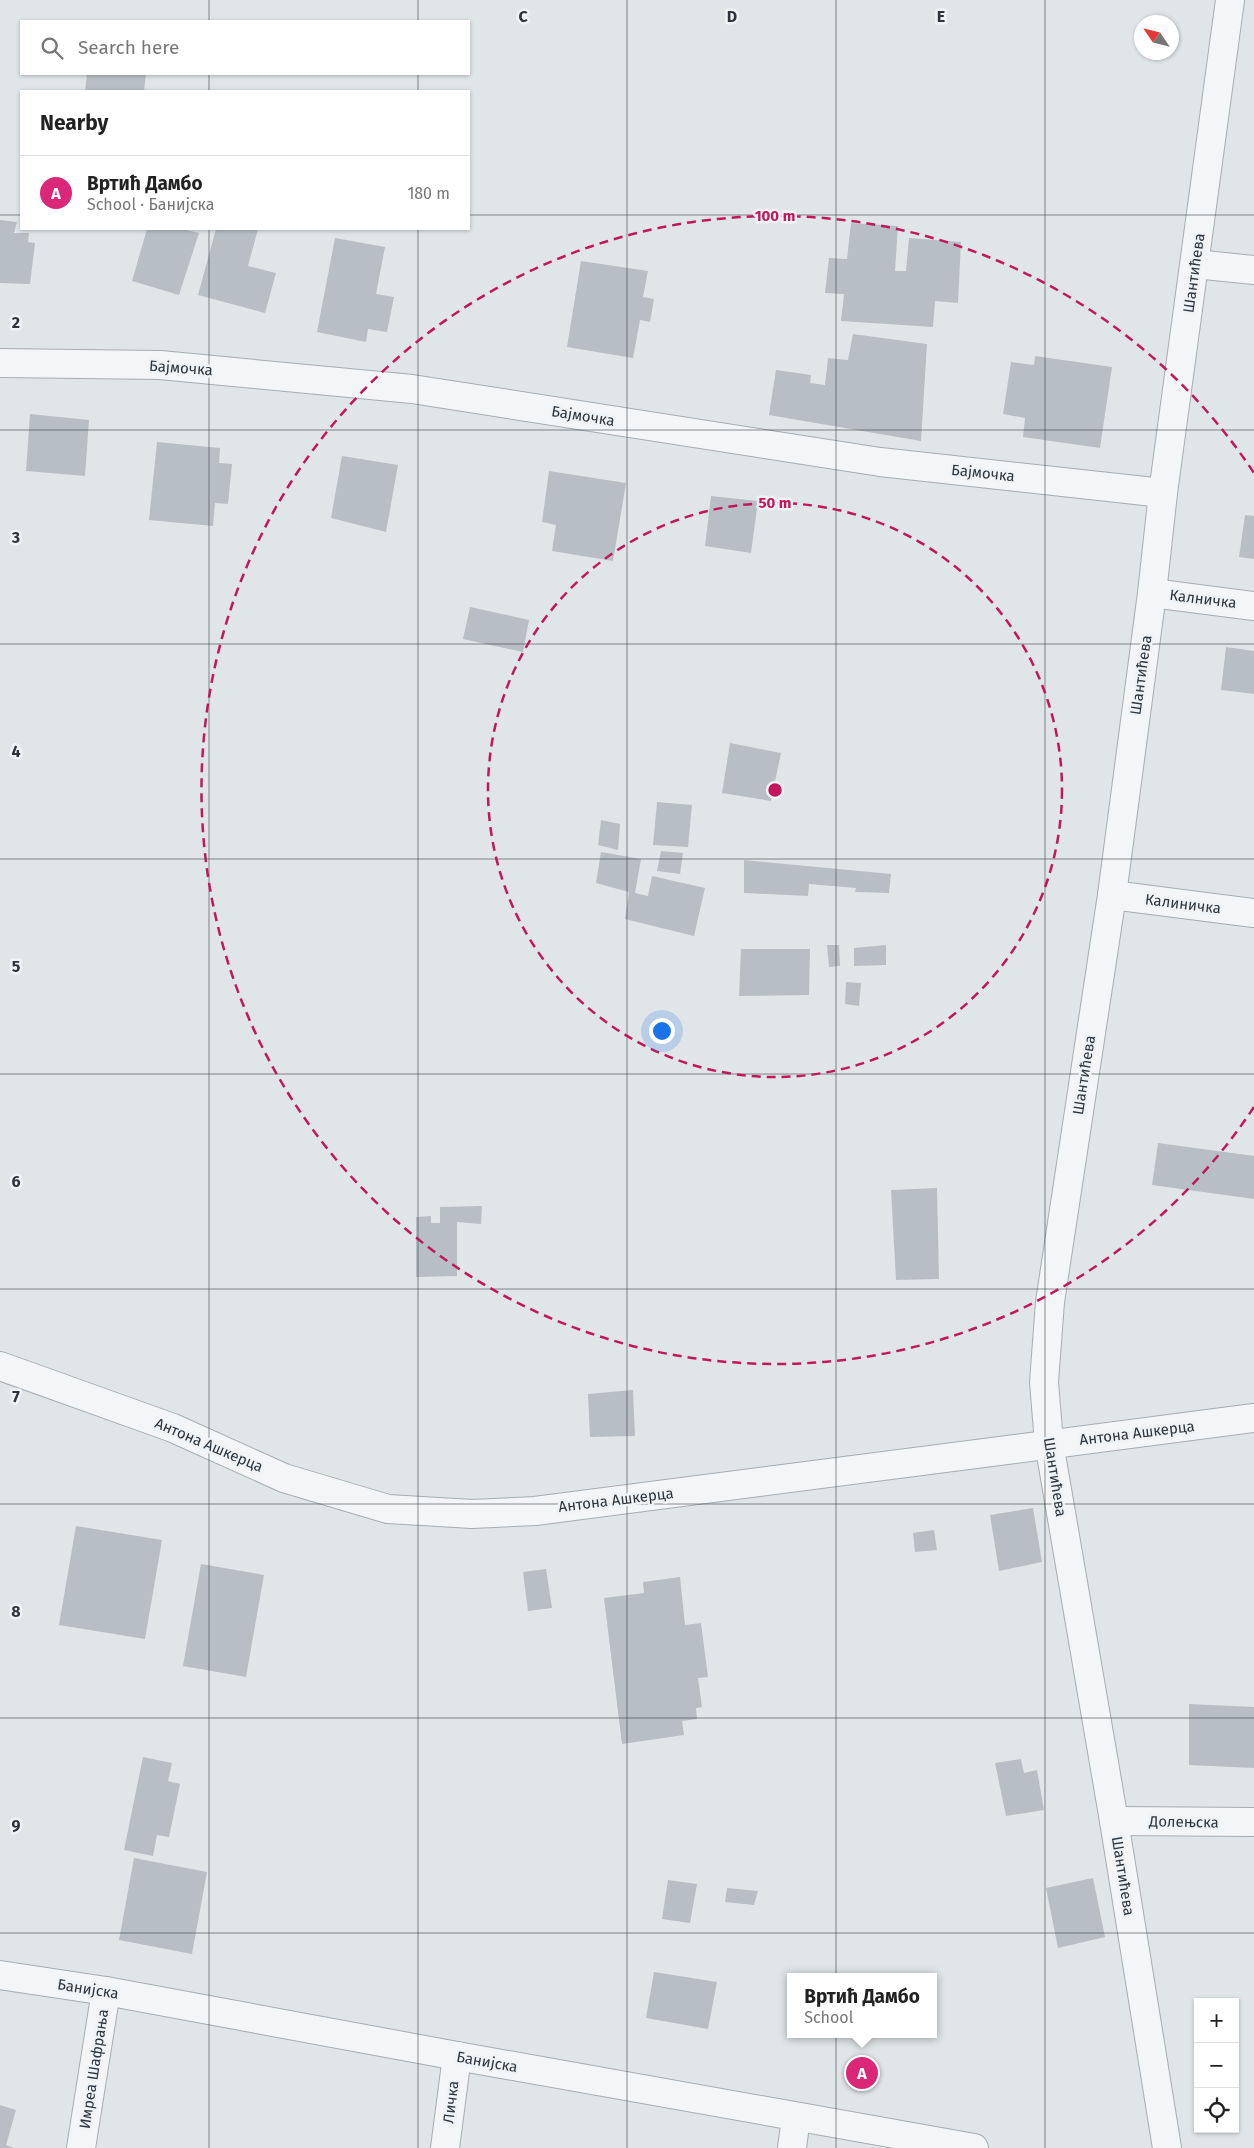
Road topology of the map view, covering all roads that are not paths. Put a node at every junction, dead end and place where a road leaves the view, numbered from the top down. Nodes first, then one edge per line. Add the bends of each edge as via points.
1 (1230, 0) edge
2 (1195, 264) junction
3 (1254, 270) edge
4 (0, 363) edge
5 (1163, 493) junction
6 (1152, 593) junction
7 (1254, 606) edge
8 (1112, 895) junction
9 (1254, 913) edge
10 (0, 1366) edge
11 (1254, 1418) edge
12 (1048, 1443) junction
13 (1114, 1821) junction
14 (1254, 1822) edge
15 (0, 1975) edge
16 (106, 1991) junction
17 (456, 2056) junction
18 (796, 2118) junction
19 (81, 2148) edge
20 (444, 2148) edge
21 (792, 2148) edge
22 (974, 2148) edge
23 (1166, 2148) edge

1 - 2 street, Шантићева
2 - 3 street
2 - 5 street, Шантићева
4 - 5 street, Бајмочка via 160,365 412,389 880,462
5 - 6 street, Шантићева
6 - 7 street, Калничка
6 - 8 street, Шантићева
8 - 9 street, Калиничка
8 - 12 street, Шантићева via 1050,1302 1044,1382
10 - 12 street, Антона Ашкерца via 173,1428 284,1478 388,1509 472,1514 535,1511
11 - 12 street, Антона Ашкерца
12 - 13 street, Шантићева
13 - 14 street, Долењска
13 - 23 street, Шантићева
15 - 16 street, Банијска
16 - 17 street, Банијска
16 - 19 street, Имреа Шафрања
17 - 18 street, Банијска
17 - 20 street, Личка
18 - 21 street
18 - 22 street, Банијска

